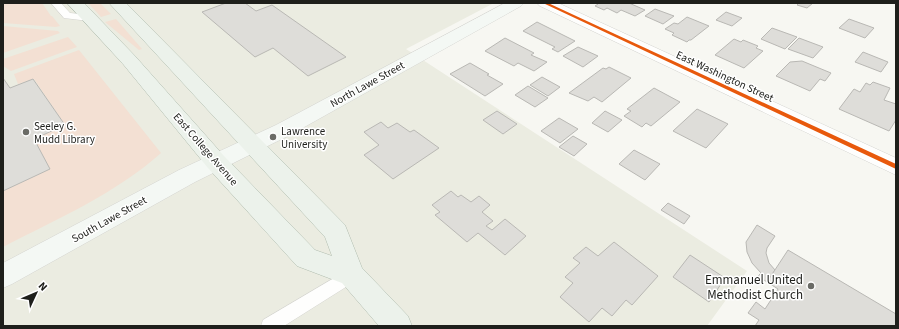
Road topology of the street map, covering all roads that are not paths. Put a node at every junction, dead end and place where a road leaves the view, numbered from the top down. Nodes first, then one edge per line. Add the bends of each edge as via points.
1 (56, 3) edge
2 (75, 3) edge
3 (117, 3) edge
4 (516, 3) edge
5 (545, 3) edge
6 (89, 18) junction
7 (253, 145) junction
8 (216, 162) junction
9 (896, 167) edge
10 (351, 274) junction
11 (3, 276) edge
12 (269, 326) edge
13 (398, 326) edge

1 - 6 lane via 67,16
2 - 6 main road, East College Avenue
3 - 7 main road, East College Avenue
4 - 7 main road, North Lawe Street
5 - 9 street, East Washington Street
6 - 8 main road, East College Avenue via 129,60
7 - 8 main road, North Lawe Street
7 - 10 main road, East College Avenue via 336,232
8 - 10 main road, East College Avenue via 306,258
8 - 11 main road, South Lawe Street
10 - 12 lane
10 - 13 main road, East College Avenue

